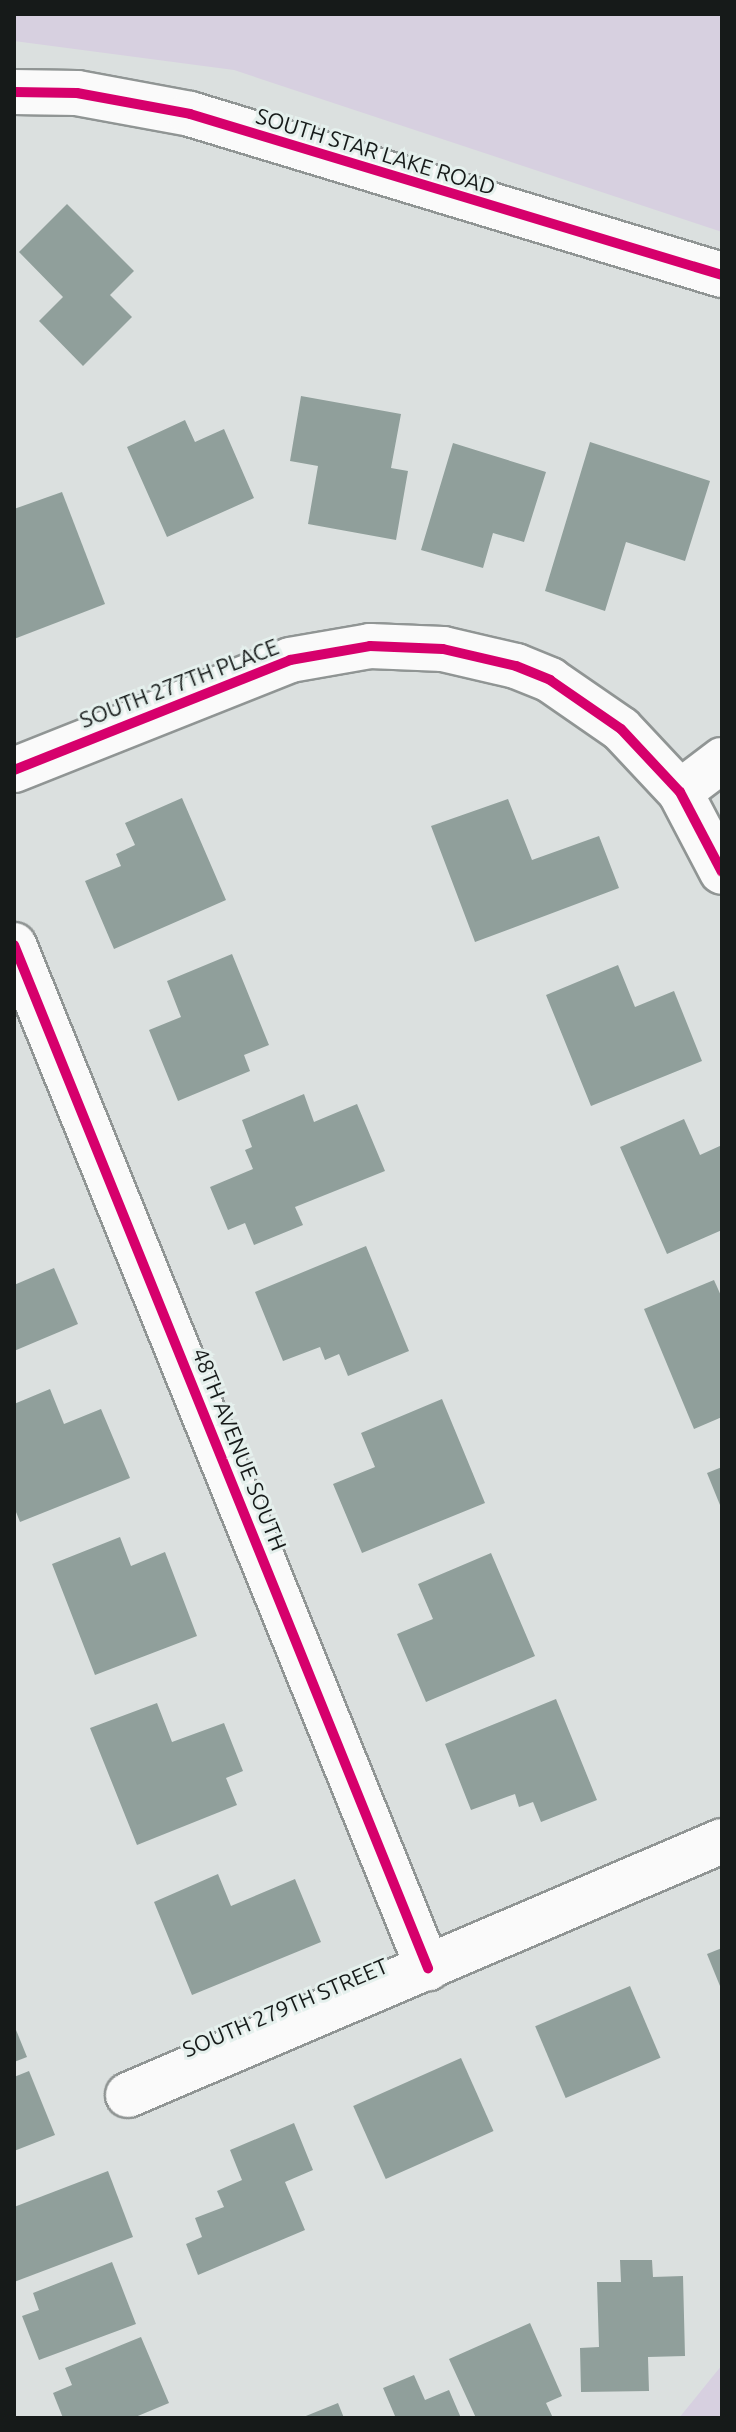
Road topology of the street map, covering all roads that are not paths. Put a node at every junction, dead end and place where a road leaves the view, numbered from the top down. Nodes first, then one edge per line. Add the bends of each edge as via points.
1 (14, 92) edge
2 (722, 275) edge
3 (722, 760) edge
4 (14, 770) edge
5 (680, 792) junction
6 (722, 872) edge
7 (14, 945) edge
8 (722, 1841) edge
9 (428, 1968) junction
10 (128, 2095) dead end

1 - 2 street, SOUTH STAR LAKE ROAD via 77,93 190,114
3 - 5 street
4 - 5 street, SOUTH 277TH PLACE via 251,673 370,646 443,649 550,680 621,729
5 - 6 street, SOUTH 277TH PLACE
7 - 9 street, 48TH AVENUE SOUTH
8 - 9 street, SOUTH 279TH STREET
9 - 10 street, SOUTH 279TH STREET

